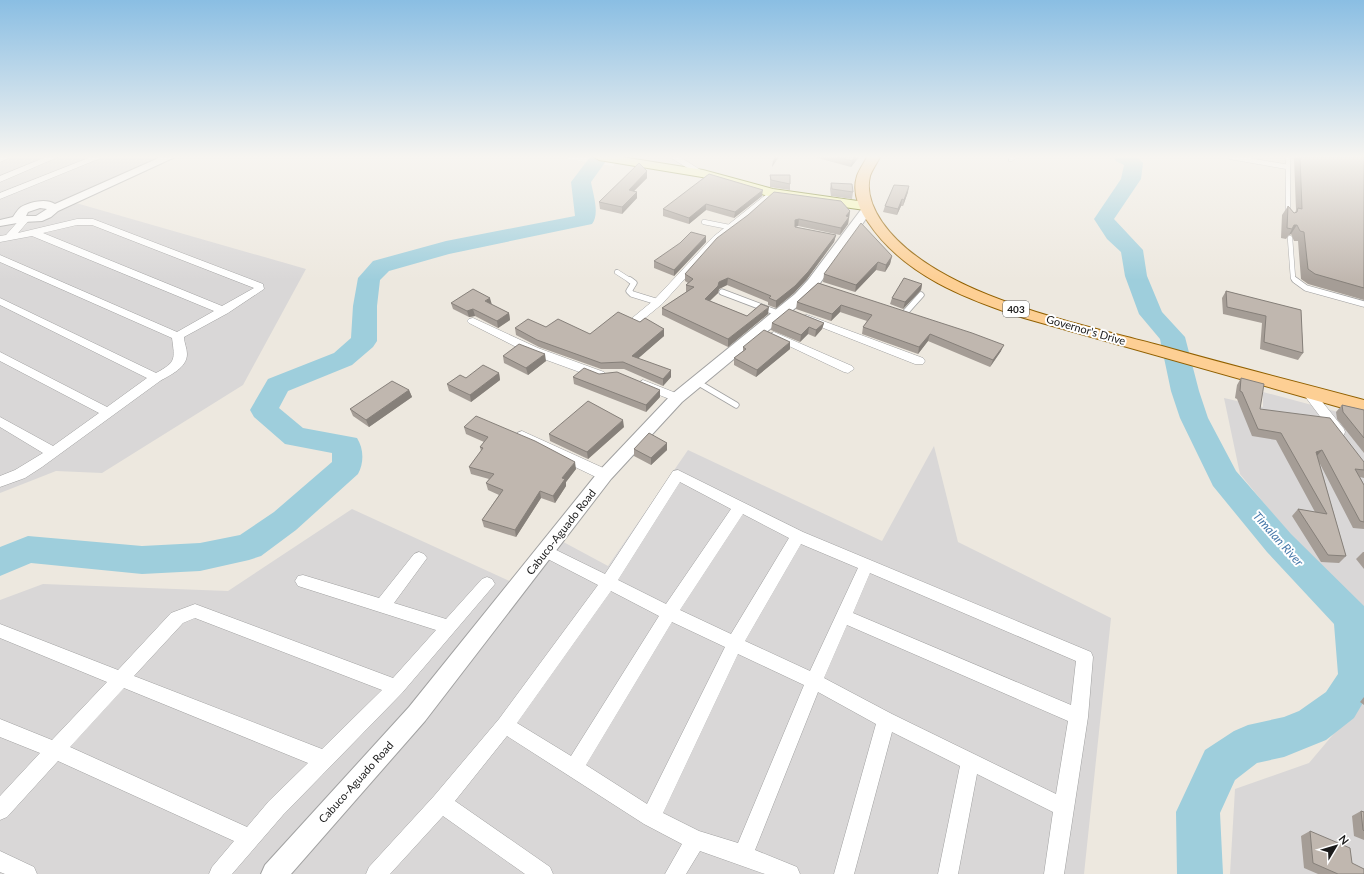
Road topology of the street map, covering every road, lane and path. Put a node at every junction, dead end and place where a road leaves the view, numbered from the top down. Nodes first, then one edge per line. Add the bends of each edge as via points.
1 (68, 198) edge
2 (71, 198) edge
3 (767, 198) edge
4 (804, 198) edge
5 (863, 198) edge
6 (1288, 198) edge
7 (49, 207) junction
8 (866, 207) junction
9 (40, 217) junction
10 (22, 218) junction
11 (1288, 219) edge
12 (704, 222) dead end
13 (0, 223) edge
14 (729, 227) junction
15 (31, 233) junction
16 (10, 236) junction
17 (1290, 238) edge
18 (0, 239) edge
19 (0, 258) edge
20 (617, 272) dead end
21 (722, 292) dead end
22 (921, 295) edge
23 (0, 301) edge
24 (658, 302) junction
25 (1364, 304) edge
26 (890, 309) edge
27 (224, 311) junction
28 (783, 312) junction
29 (904, 314) junction
30 (919, 319) edge
31 (473, 321) dead end
32 (635, 321) edge
33 (761, 330) junction
34 (178, 336) junction
35 (0, 356) edge
36 (919, 361) dead end
37 (848, 369) dead end
38 (612, 374) edge
39 (156, 378) junction
40 (633, 379) edge
41 (697, 382) junction
42 (1308, 392) junction
43 (677, 398) junction
44 (736, 405) dead end
45 (1364, 407) edge
46 (109, 413) junction
47 (0, 421) edge
48 (513, 432) edge
49 (1348, 444) edge
50 (53, 452) junction
51 (605, 475) junction
52 (0, 482) edge
53 (740, 507) junction
54 (798, 536) junction
55 (545, 551) junction
56 (419, 558) dead end
57 (866, 566) junction
58 (303, 581) dead end
59 (608, 583) junction
60 (487, 584) dead end
61 (382, 606) junction
62 (669, 613) junction
63 (843, 616) junction
64 (449, 627) junction
65 (0, 631) edge
66 (734, 645) junction
67 (121, 678) junction
68 (814, 681) junction
69 (396, 687) junction
70 (1079, 717) junction
71 (886, 720) junction
72 (505, 726) junction
73 (0, 728) edge
74 (55, 750) junction
75 (325, 760) junction
76 (970, 761) junction
77 (574, 768) junction
78 (441, 803) junction
79 (1062, 807) junction
80 (0, 810) edge
81 (651, 817) junction
82 (250, 838) junction
83 (695, 840) junction
84 (743, 855) junction
85 (0, 861) edge
86 (27, 874) edge
87 (218, 874) edge
88 (274, 874) edge
89 (376, 874) edge
90 (543, 874) edge
91 (675, 874) edge
92 (790, 874) edge
93 (844, 874) edge
94 (948, 874) edge
95 (1054, 874) edge

1 - 7 street
2 - 7 street
3 - 14 street
4 - 8 main road
5 - 8 main road, Governor's Drive / 403
6 - 11 lane
7 - 9 street via 50,213
7 - 10 street via 28,208
8 - 28 street, Cabuco-Aguado Road via 841,240 820,285
8 - 42 main road, Governor's Drive / 403 via 880,229 903,252 926,270 981,297 1161,352
9 - 10 street
9 - 15 street
10 - 13 street
10 - 16 street
12 - 14 lane
14 - 24 street
15 - 16 street
15 - 27 street
15 - 27 street via 77,222 93,222 259,286 259,289
16 - 18 street
17 - 25 lane via 1293,278 1298,283 1306,288
19 - 34 street
20 - 24 lane via 634,283 629,291 632,294
21 - 28 lane
22 - 29 lane
23 - 39 street
24 - 32 street
26 - 29 street
27 - 34 street
28 - 33 street, Cabuco-Aguado Road
28 - 36 street
29 - 30 street
31 - 38 street via 534,350 600,375
33 - 37 street via 802,346
33 - 41 street, Cabuco-Aguado Road
34 - 39 street via 181,356 179,362
35 - 46 street
39 - 46 street
40 - 43 street
41 - 43 street, Cabuco-Aguado Road
41 - 44 lane
42 - 45 main road, Governor's Drive / 403
42 - 49 street
43 - 51 street, Cabuco-Aguado Road
46 - 50 street
47 - 50 street
48 - 51 street
50 - 52 street via 20,474
51 - 55 street, Cabuco-Aguado Road
53 - 54 street
53 - 59 street via 678,475
53 - 62 street
54 - 57 street
54 - 66 street
55 - 59 street
55 - 88 street, Cabuco-Aguado Road via 417,714
56 - 61 street
57 - 63 street
57 - 70 street via 1085,657
58 - 61 street
59 - 62 street
59 - 72 street
60 - 64 street
61 - 64 street
62 - 66 street
62 - 77 street
63 - 68 street
63 - 70 street
64 - 69 street
65 - 67 street
66 - 68 street
66 - 81 street
67 - 69 street via 177,618 195,611
67 - 74 street
67 - 75 street
68 - 71 street
68 - 84 street
69 - 75 street
70 - 79 street
71 - 76 street
71 - 93 street
72 - 77 street
72 - 78 street
73 - 74 street
74 - 80 street
74 - 82 street
75 - 82 street via 276,808
76 - 79 street
76 - 94 street
77 - 81 street
78 - 89 street
78 - 90 street
79 - 95 street
81 - 83 street
82 - 87 street
83 - 84 street
83 - 91 street
84 - 92 street
85 - 86 street

